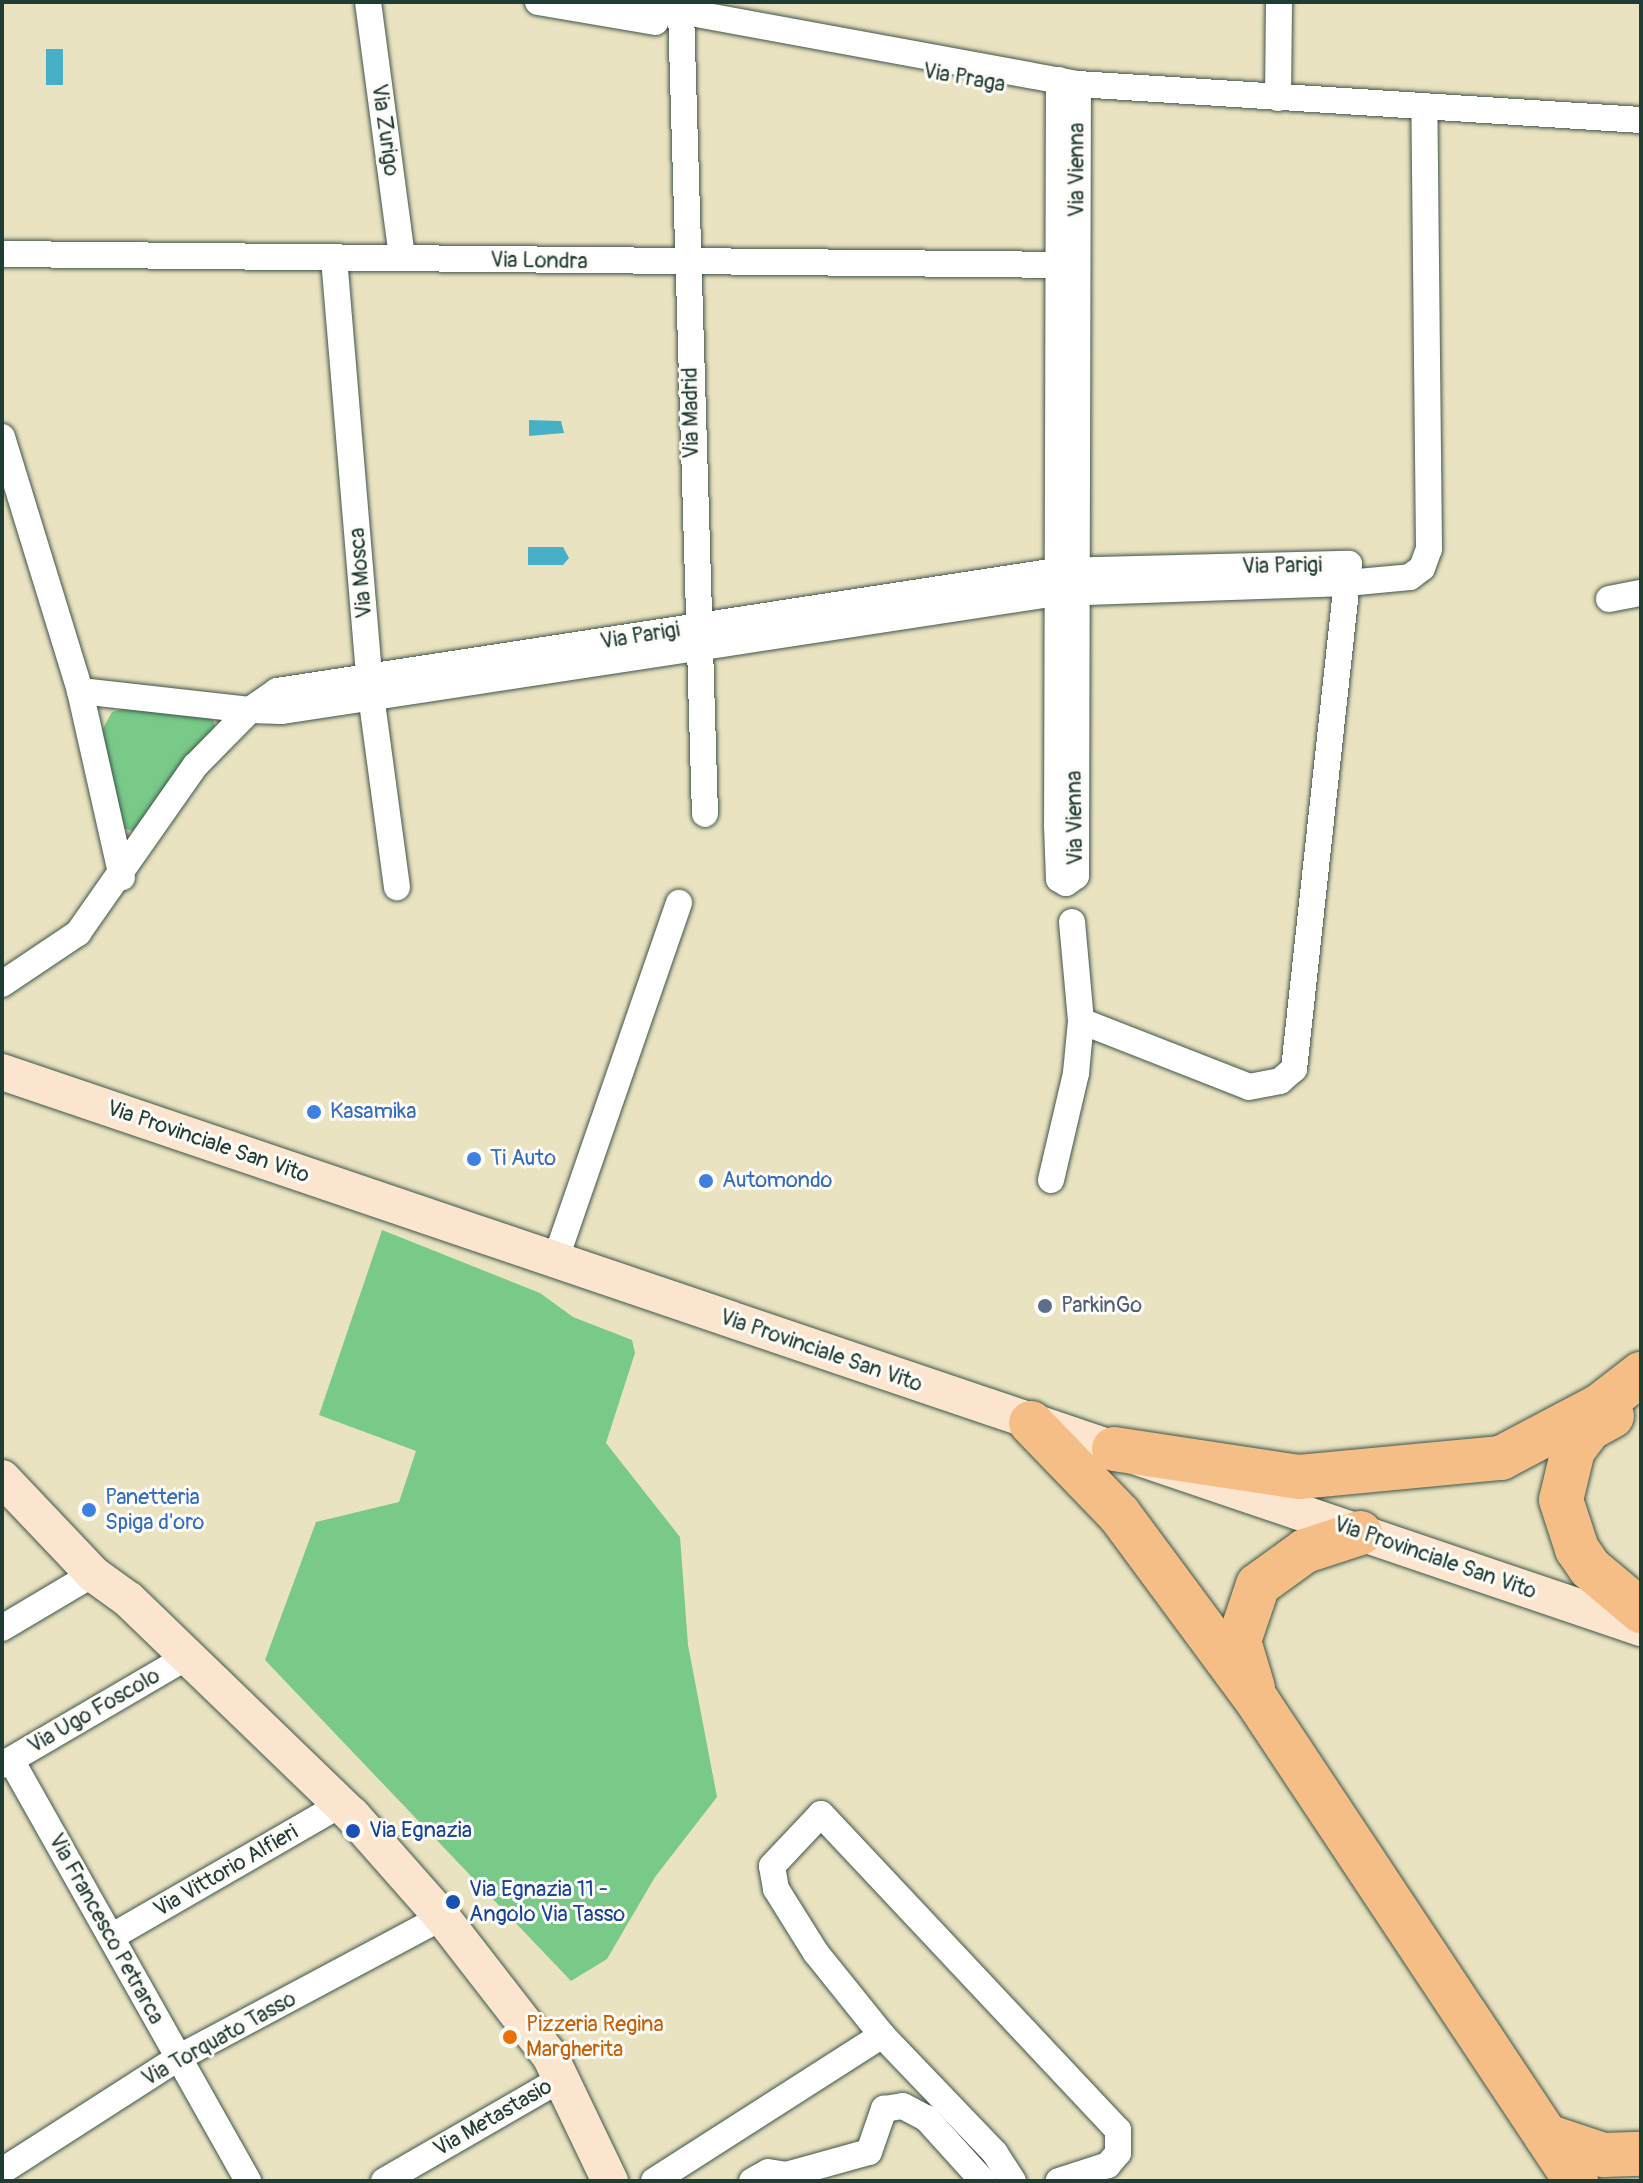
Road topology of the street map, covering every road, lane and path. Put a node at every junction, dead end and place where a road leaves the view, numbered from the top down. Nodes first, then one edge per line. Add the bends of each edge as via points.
1 (368, 2) edge
2 (538, 2) edge
3 (631, 2) edge
4 (1279, 2) edge
5 (682, 19) junction
6 (1069, 90) junction
7 (1278, 98) junction
8 (1393, 105) junction
9 (1424, 108) junction
10 (1641, 120) edge
11 (2, 254) edge
12 (334, 258) junction
13 (402, 258) junction
14 (688, 263) junction
15 (1069, 265) junction
16 (2, 437) edge
17 (1066, 582) junction
18 (1347, 583) junction
19 (1641, 593) edge
20 (1609, 599) dead end
21 (697, 637) junction
22 (370, 687) junction
23 (80, 691) junction
24 (250, 710) junction
25 (705, 814) dead end
26 (122, 877) junction
27 (397, 887) dead end
28 (679, 903) dead end
29 (1072, 922) dead end
30 (13, 969) edge
31 (2, 984) edge
32 (1081, 1021) junction
33 (2, 1072) edge
34 (1051, 1180) dead end
35 (555, 1261) junction
36 (1641, 1374) edge
37 (1641, 1403) edge
38 (1031, 1423) junction
39 (1114, 1449) junction
40 (2, 1478) edge
41 (1360, 1533) junction
42 (93, 1574) junction
43 (1641, 1611) edge
44 (2, 1628) edge
45 (1641, 1628) edge
46 (187, 1657) junction
47 (1258, 1702) junction
48 (7, 1763) edge
49 (341, 1804) junction
50 (442, 1917) junction
51 (111, 1937) junction
52 (882, 2035) junction
53 (178, 2058) junction
54 (561, 2079) junction
55 (1546, 2136) junction
56 (1641, 2154) edge
57 (2, 2171) edge
58 (248, 2181) edge
59 (384, 2181) edge
60 (610, 2181) edge
61 (654, 2181) edge
62 (752, 2181) edge
63 (983, 2181) edge
64 (1013, 2181) edge
65 (1059, 2181) edge
66 (1576, 2181) edge

1 - 13 street, Via Zurigo
2 - 5 street, Via Praga
3 - 5 street, Via Praga
4 - 7 street
5 - 6 street, Via Praga
5 - 14 street, Via Madrid
6 - 7 street, Via Praga
6 - 8 street, Via Praga via 1355,118
6 - 15 street, Via Vienna
7 - 8 street, Via Praga
8 - 9 street, Via Praga
9 - 10 street, Via Praga
9 - 18 street, Via Parigi via 1429,549 1422,568 1410,577
11 - 12 street, Via Londra
12 - 13 street, Via Londra
12 - 22 street, Via Mosca
13 - 14 street, Via Londra
14 - 15 street, Via Londra
14 - 21 street, Via Madrid
15 - 17 street, Via Vienna
16 - 23 street
17 - 17 street, Via Vienna via 1057,825 1059,879 1066,883 1076,876
17 - 18 street, Via Parigi
17 - 21 street, Via Parigi
18 - 32 street via 1294,1069 1280,1081 1249,1087
19 - 20 street
21 - 22 street, Via Parigi
21 - 25 street, Via Madrid
22 - 24 street, Via Parigi via 281,711
22 - 27 street, Via Mosca
23 - 24 street, Via Parigi
23 - 26 street
24 - 26 street via 195,766
26 - 30 street via 78,933
28 - 35 street
29 - 32 street
30 - 31 street
32 - 34 street via 1076,1073
33 - 35 main road, Via Provinciale San Vito
35 - 38 main road, Via Provinciale San Vito
36 - 39 highway via 1601,1405 1501,1458 1299,1477
37 - 43 highway via 1589,1429 1573,1450 1561,1500 1577,1549 1590,1568
38 - 39 main road, Via Provinciale San Vito
38 - 47 highway via 1119,1514
39 - 41 main road, Via Provinciale San Vito
40 - 42 main road
41 - 45 main road, Via Provinciale San Vito
41 - 47 highway via 1305,1551 1258,1585 1239,1641
42 - 44 street
42 - 46 main road via 129,1600
46 - 48 street, Via Ugo Foscolo
46 - 49 main road
47 - 55 highway
48 - 51 street, Via Francesco Petrarca
49 - 50 main road
49 - 51 street, Via Vittorio Alfieri
50 - 53 street, Via Torquato Tasso
50 - 54 main road via 550,2056
51 - 53 street, Via Francesco Petrarca
52 - 61 street
52 - 64 street via 995,2153 999,2167
52 - 65 street via 816,1953 776,1889 772,1866 821,1814 1118,2130 1118,2153 1108,2165
53 - 57 street, Via Torquato Tasso
53 - 58 street, Via Francesco Petrarca
54 - 59 street, Via Metastasio
54 - 60 main road
55 - 56 highway via 1603,2155
55 - 66 highway
62 - 63 street via 768,2172 786,2175 869,2152 884,2109 903,2106 926,2118

